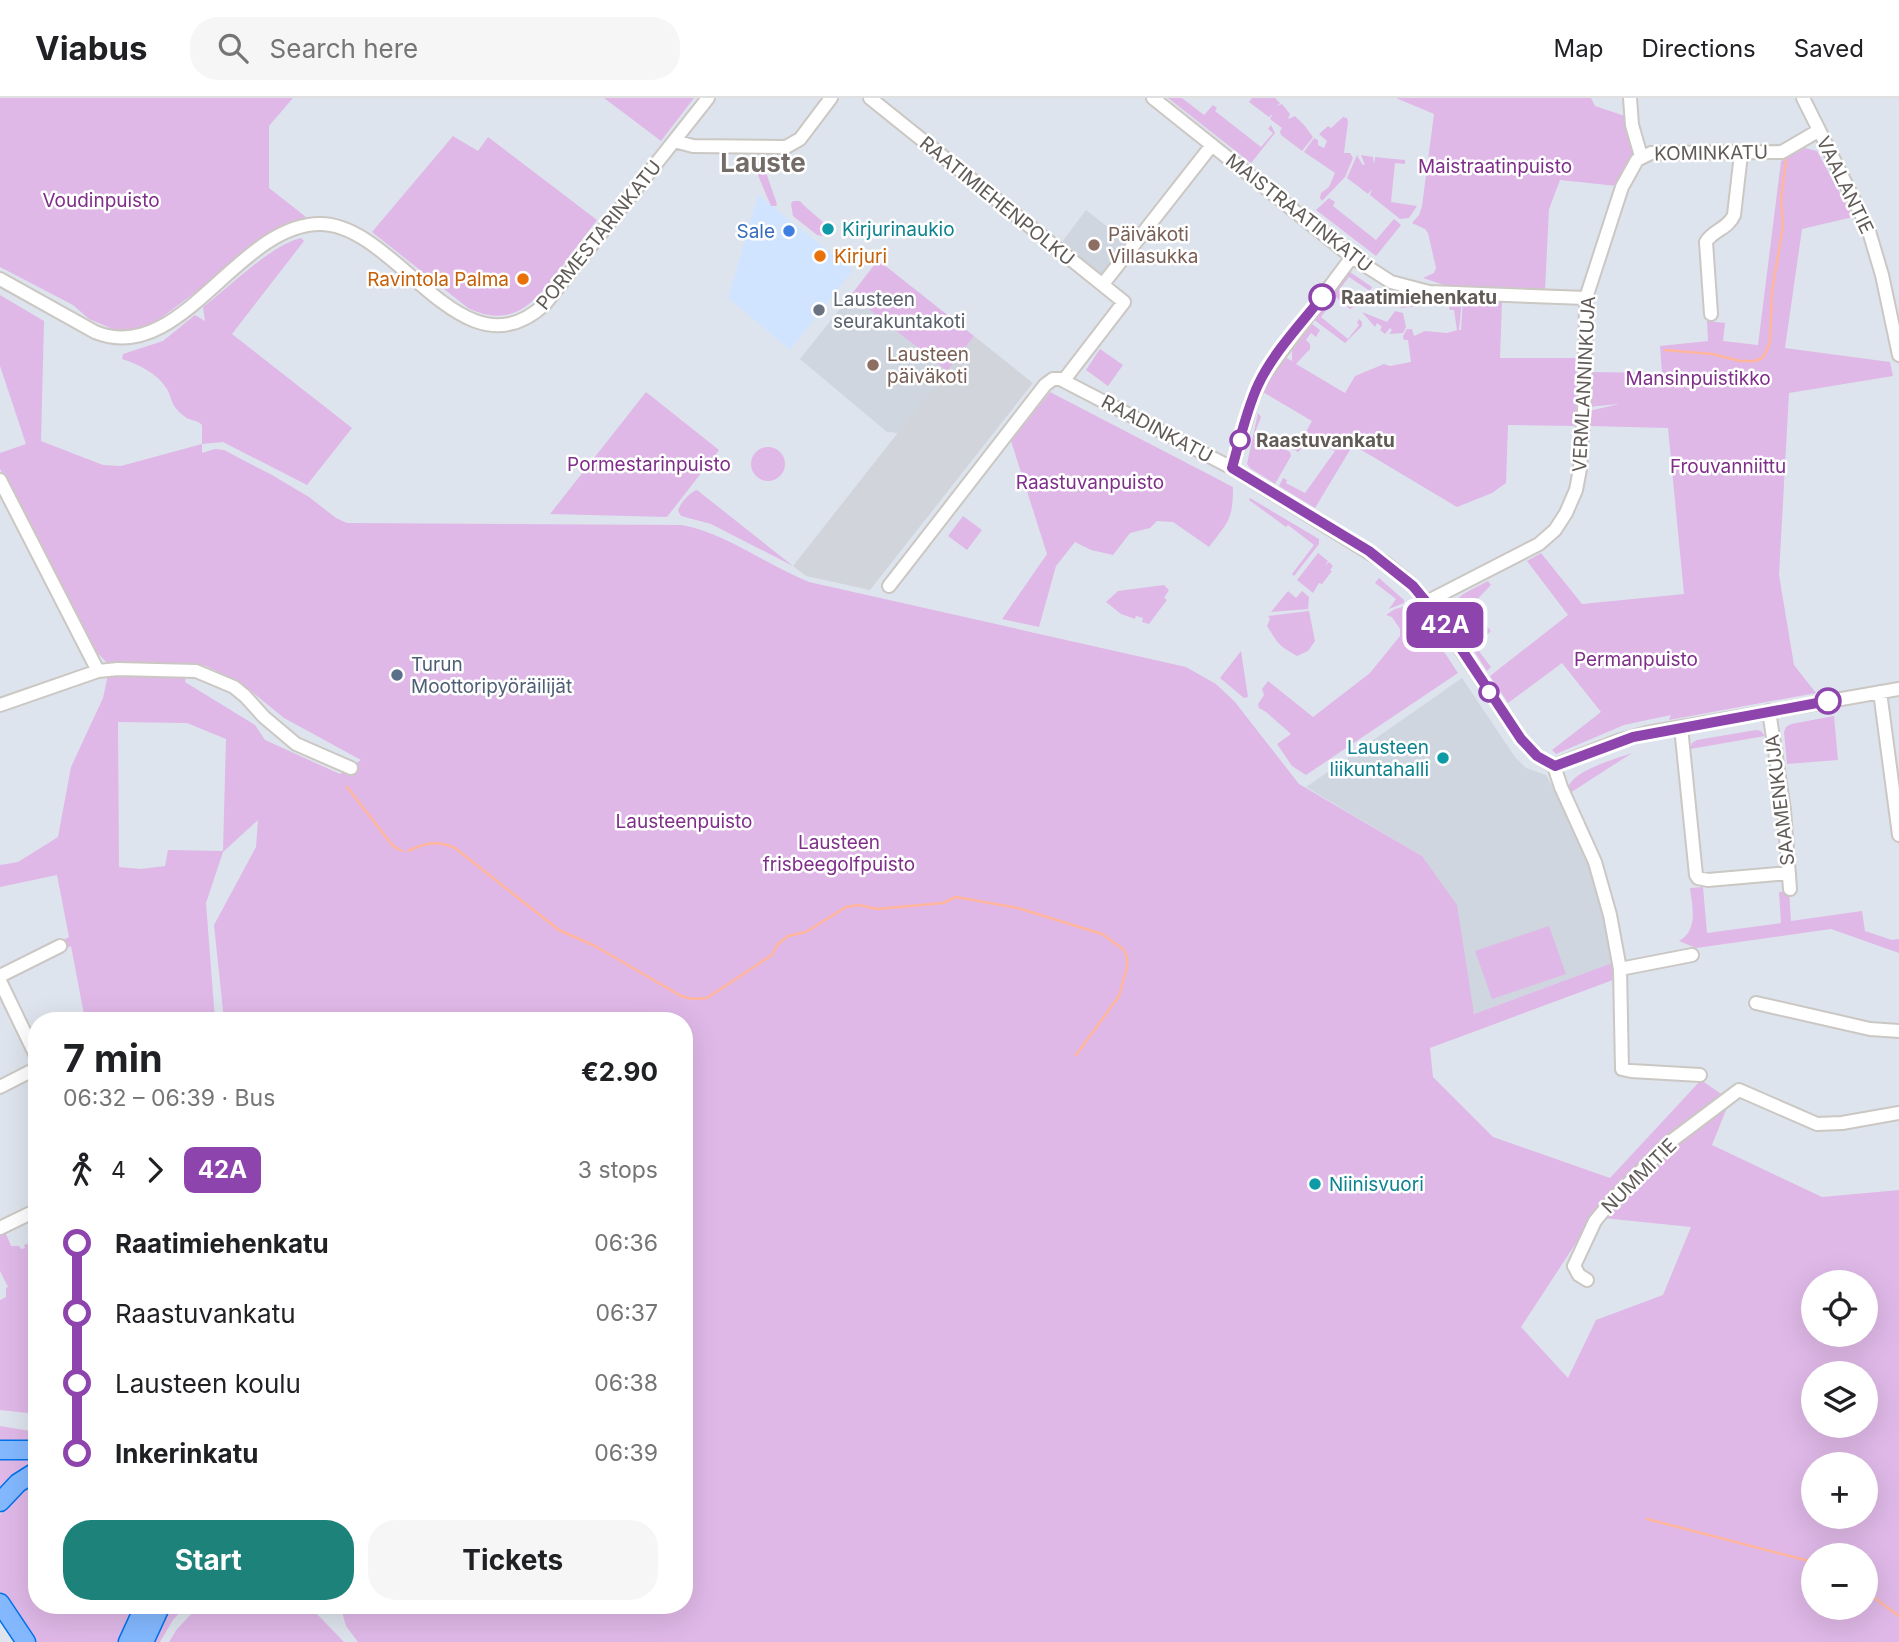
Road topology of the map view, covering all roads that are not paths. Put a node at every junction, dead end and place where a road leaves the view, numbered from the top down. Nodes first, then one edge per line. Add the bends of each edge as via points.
1 (708, 98) edge
2 (831, 98) edge
3 (870, 98) edge
4 (1153, 98) edge
5 (1630, 98) edge
6 (1802, 98) edge
7 (1818, 131) junction
8 (674, 141) junction
9 (1212, 145) junction
10 (1741, 153) junction
11 (1641, 156) junction
12 (1352, 257) junction
13 (0, 279) edge
14 (1102, 284) junction
15 (1586, 298) junction
16 (1894, 309) edge
17 (1711, 314) dead end
18 (1899, 355) edge
19 (1060, 379) junction
20 (1232, 468) junction
21 (0, 480) edge
22 (889, 586) dead end
23 (1428, 603) junction
24 (97, 671) junction
25 (1899, 689) edge
26 (1880, 692) junction
27 (0, 705) edge
28 (1769, 711) junction
29 (1681, 727) junction
30 (1555, 766) junction
31 (351, 768) dead end
32 (1899, 835) edge
33 (1789, 873) junction
34 (1790, 889) dead end
35 (60, 946) dead end
36 (1692, 955) dead end
37 (1620, 969) junction
38 (0, 979) edge
39 (1756, 1003) dead end
40 (1899, 1031) edge
41 (28, 1039) edge
42 (28, 1073) edge
43 (1700, 1075) dead end
44 (0, 1087) edge
45 (1899, 1113) edge
46 (28, 1214) edge
47 (0, 1228) edge
48 (1587, 1280) dead end
49 (0, 1450) edge
50 (28, 1450) edge
51 (28, 1477) edge
52 (0, 1502) edge
53 (0, 1603) edge
54 (141, 1614) edge
55 (157, 1614) edge
56 (26, 1642) edge
57 (128, 1642) edge
58 (144, 1642) edge

1 - 8 street, PORMESTARINKATU
2 - 8 street via 800,139 786,147 693,146
3 - 14 street, RAATIMIEHENPOLKU
4 - 9 street, MAISTRAATINKATU
5 - 11 street
6 - 7 street, VAALANTIE
7 - 10 street, KOMINKATU via 1782,152
7 - 16 street, VAALANTIE via 1864,217
8 - 13 street, PORMESTARINKATU via 545,304 534,315 512,324 488,325 469,319 358,235 322,224 300,227 276,238 167,323 137,337 95,332
9 - 12 street, MAISTRAATINKATU
9 - 14 street
10 - 11 street, KOMINKATU
10 - 17 street via 1734,215 1706,242
11 - 15 street, VERMLANNINKUJA via 1622,187
12 - 15 street, MAISTRAATINKATU via 1391,282 1417,291
12 - 20 street via 1263,376
14 - 19 street, RAATIMIEHENPOLKU via 1124,302
15 - 23 street, VERMLANNINKUJA via 1580,469 1566,513 1539,544
16 - 18 street, VAALANTIE
19 - 20 street, RAADINKATU
19 - 22 street via 1045,385
20 - 23 street, RAADINKATU via 1384,562
21 - 24 street
23 - 30 street, RAADINKATU via 1521,739
24 - 27 street
24 - 31 street via 196,671 234,687 296,744
25 - 26 street
26 - 28 street
26 - 32 street
28 - 29 street
28 - 33 street, SAAMENKUJA
29 - 30 street via 1618,741
29 - 33 street via 1698,878
30 - 37 street via 1595,862
33 - 34 street, SAAMENKUJA
35 - 38 street
36 - 37 street
37 - 43 street via 1622,1069
38 - 41 street
39 - 40 street via 1870,1029
42 - 44 street
45 - 48 street, NUMMITIE via 1817,1124 1733,1087 1670,1142 1595,1221 1574,1266
46 - 47 street
49 - 50 highway
51 - 52 highway
53 - 56 highway
54 - 57 highway
55 - 58 highway

